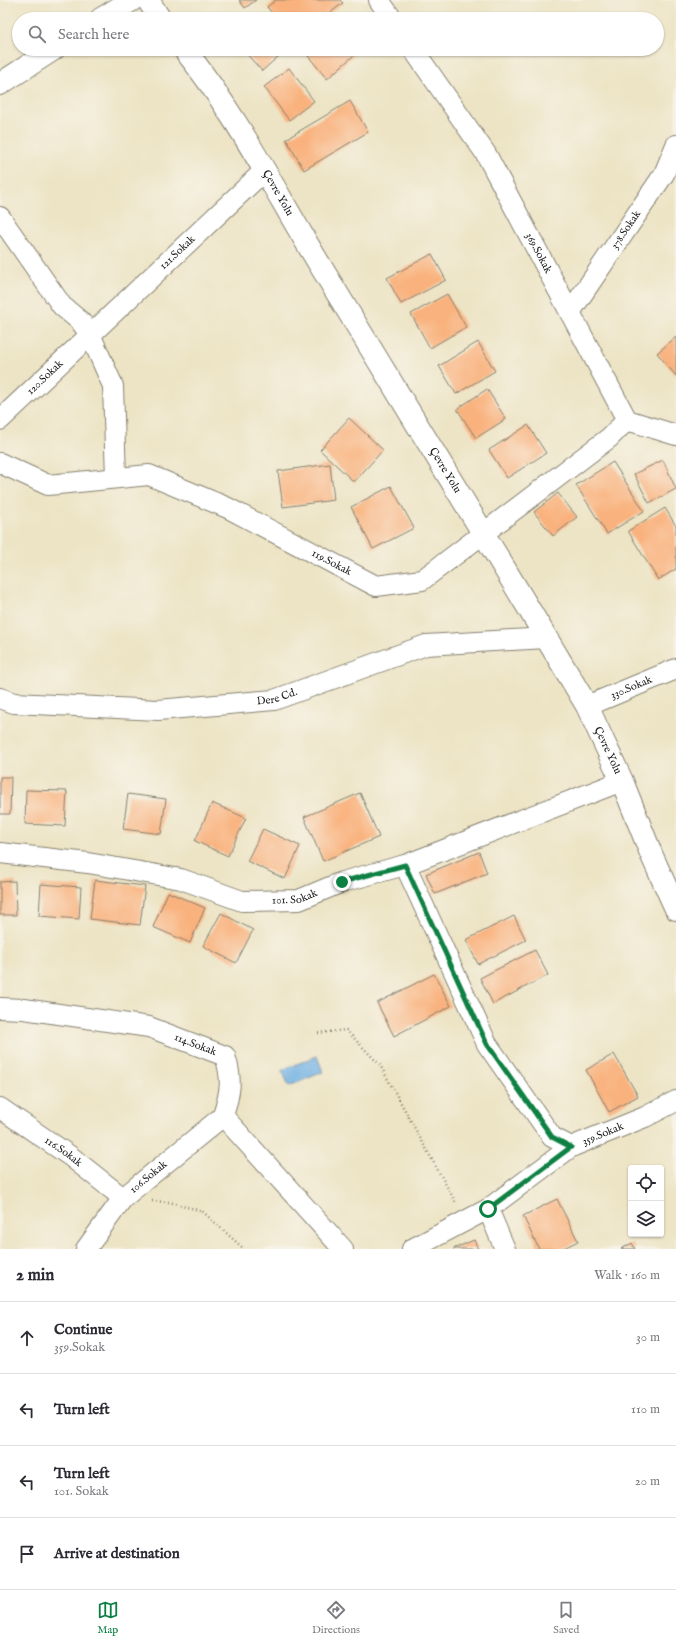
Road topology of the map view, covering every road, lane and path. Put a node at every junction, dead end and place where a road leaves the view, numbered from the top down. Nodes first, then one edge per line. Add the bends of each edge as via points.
1 (132, 0) edge
2 (148, 0) edge
3 (378, 0) edge
4 (112, 12) edge
5 (156, 12) edge
6 (387, 12) edge
7 (43, 56) edge
8 (190, 56) edge
9 (418, 56) edge
10 (0, 84) edge
11 (676, 145) edge
12 (265, 170) junction
13 (670, 180) edge
14 (0, 217) edge
15 (571, 311) junction
16 (90, 334) junction
17 (0, 420) edge
18 (627, 420) junction
19 (676, 435) edge
20 (0, 463) edge
21 (116, 478) junction
22 (483, 532) junction
23 (546, 638) junction
24 (676, 669) edge
25 (0, 698) edge
26 (587, 706) junction
27 (622, 781) junction
28 (0, 853) edge
29 (405, 865) junction
30 (676, 909) edge
31 (0, 1008) edge
32 (318, 1033) dead end
33 (676, 1101) edge
34 (0, 1108) edge
35 (224, 1116) junction
36 (571, 1147) junction
37 (123, 1198) junction
38 (488, 1209) junction
39 (466, 1221) junction
40 (86, 1249) edge
41 (244, 1249) edge
42 (343, 1249) edge
43 (412, 1249) edge
44 (505, 1249) edge

1 - 4 street
2 - 5 street
3 - 6 street
7 - 10 street
8 - 12 street, Çevre Yolu via 207,78
9 - 15 street, 369.Sokak via 486,154
11 - 13 street, 378.Sokak
12 - 16 street, 121.Sokak
12 - 22 street, Çevre Yolu via 313,254
13 - 15 street, 378.Sokak
14 - 16 street via 62,306 80,321
15 - 18 street, 369.Sokak
16 - 17 street, 120.Sokak
16 - 21 street via 113,386
18 - 19 street
18 - 22 street, 119.Sokak via 609,438
20 - 21 street, 119.Sokak via 48,485
21 - 22 street, 119.Sokak via 149,475 228,508 376,586 422,580
22 - 23 street, Çevre Yolu
23 - 25 street, Dere Cd. via 426,645 274,700 158,710 14,702
23 - 26 street, Çevre Yolu
24 - 26 street, 330.Sokak
26 - 27 street, Çevre Yolu
27 - 29 street, 101. Sokak
27 - 30 street, Çevre Yolu
28 - 29 street, 101. Sokak via 88,863 180,879 242,901 299,900 342,882
29 - 36 street via 487,1044 552,1137
31 - 35 street, 114.Sokak via 24,1009 149,1027 224,1056 230,1072 230,1092
32 - 39 path via 346,1030 380,1065
33 - 36 street, 359.Sokak via 645,1117
34 - 37 street, 116.Sokak via 70,1156
35 - 37 street, 106.Sokak
35 - 42 street
36 - 38 street, 359.Sokak
37 - 40 street, 106.Sokak
37 - 41 path via 169,1202 202,1211
38 - 39 street, 359.Sokak
38 - 44 street
39 - 43 street, 359.Sokak

